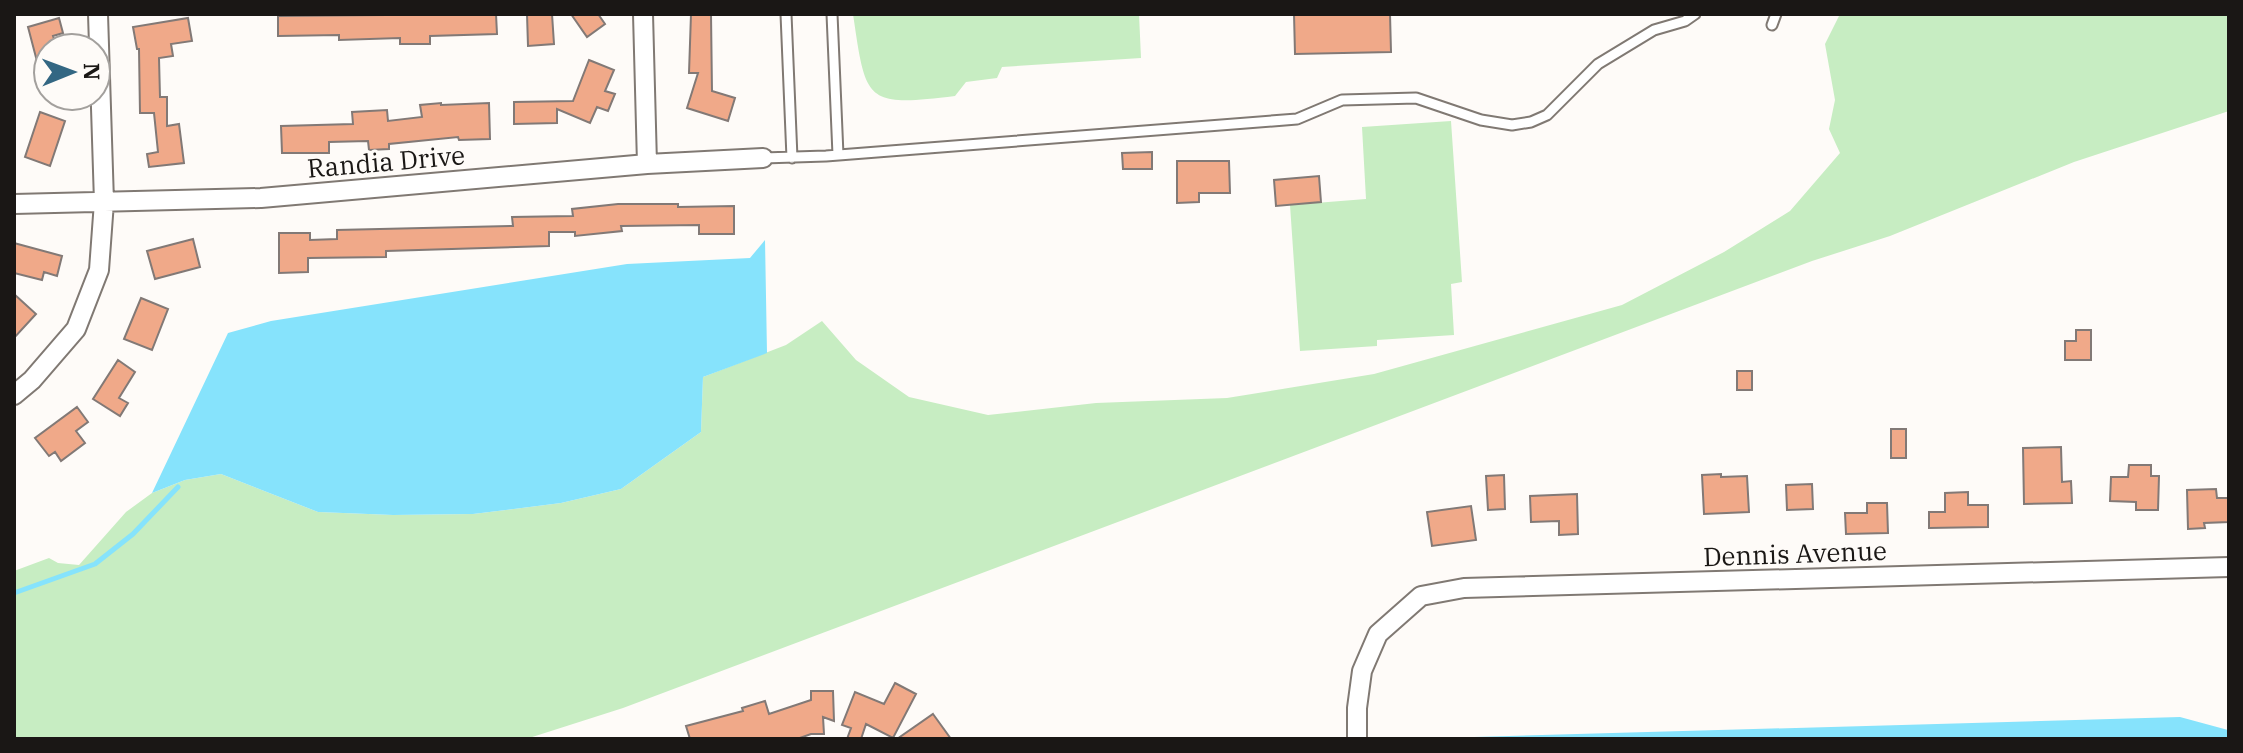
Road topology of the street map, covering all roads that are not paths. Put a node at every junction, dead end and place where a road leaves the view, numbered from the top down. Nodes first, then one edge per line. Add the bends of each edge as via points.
1 (98, 14) edge
2 (643, 14) edge
3 (786, 14) edge
4 (832, 14) edge
5 (1695, 14) edge
6 (1776, 14) edge
7 (1772, 25) dead end
8 (838, 155) junction
9 (763, 158) joint
10 (792, 158) junction
11 (647, 164) junction
12 (104, 202) junction
13 (14, 204) edge
14 (14, 395) edge
15 (2229, 567) edge
16 (1357, 739) edge

1 - 12 street
2 - 11 street
3 - 10 lane
4 - 8 lane
5 - 8 lane via 1654,30 1598,64 1547,115 1531,122 1481,120 1416,98 1342,100 1297,119
6 - 7 lane
8 - 10 lane
9 - 10 lane
9 - 11 street, Randia Drive
11 - 12 street, Randia Drive via 261,198
12 - 13 street, Randia Drive
12 - 14 street via 99,270 76,329
15 - 16 street, Dennis Avenue via 1464,588 1421,596 1378,634 1362,671

